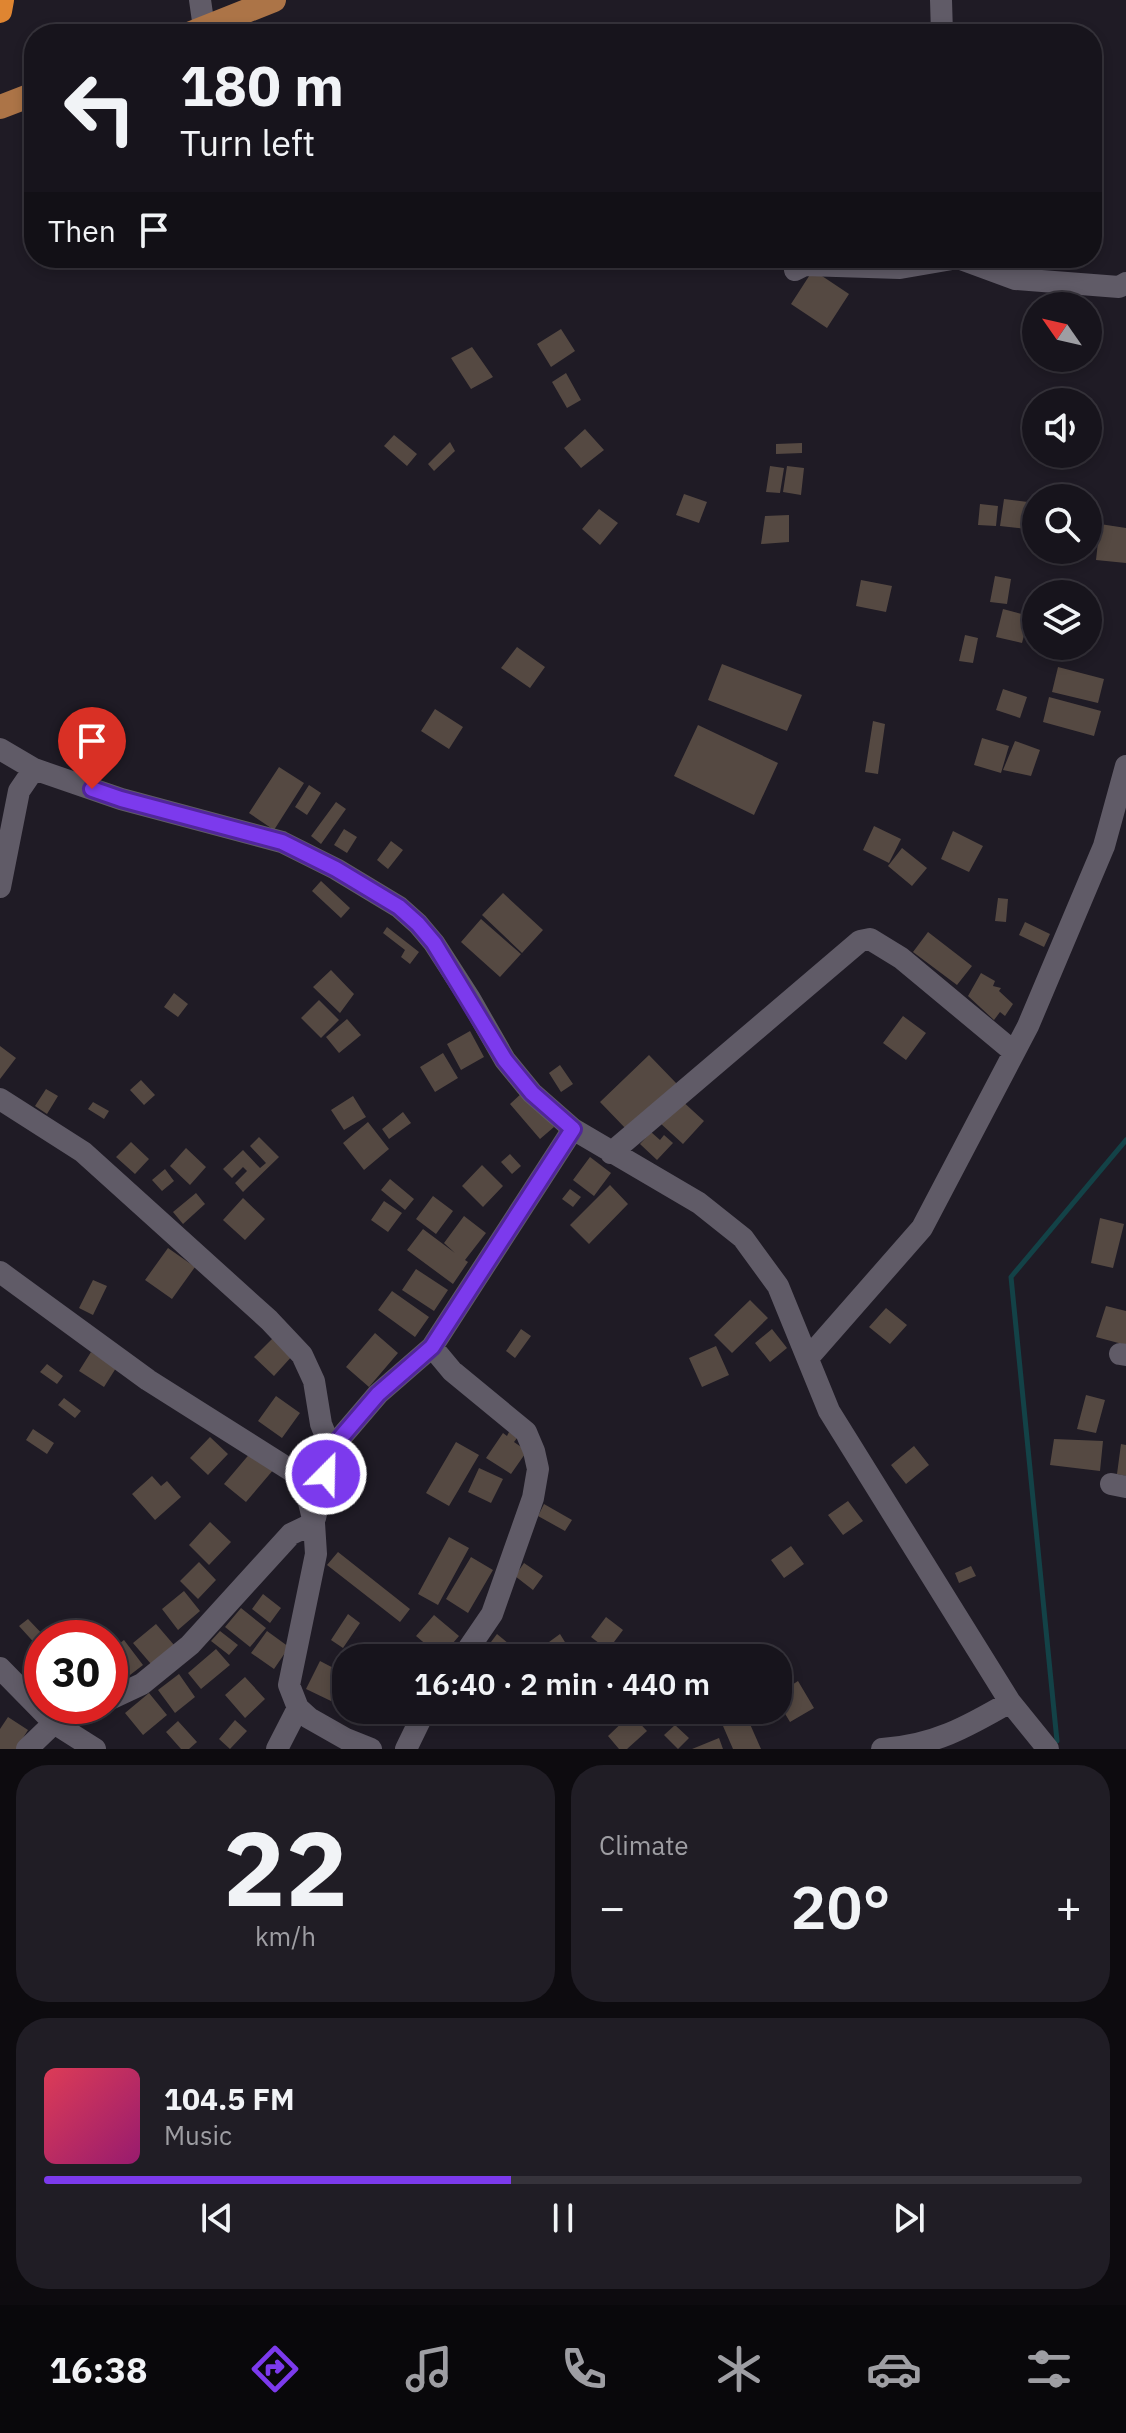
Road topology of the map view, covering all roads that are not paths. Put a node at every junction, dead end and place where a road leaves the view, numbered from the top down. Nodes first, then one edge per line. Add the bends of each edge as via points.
1 (2, 0) edge
2 (200, 0) edge
3 (274, 0) edge
4 (941, 0) edge
5 (0, 11) edge
6 (197, 24) edge
7 (214, 24) edge
8 (942, 24) edge
9 (24, 98) edge
10 (0, 107) edge
11 (799, 268) edge
12 (985, 268) edge
13 (795, 270) dead end
14 (1126, 283) edge
15 (0, 749) edge
16 (1126, 766) edge
17 (34, 769) junction
18 (0, 887) edge
19 (1014, 1052) junction
20 (0, 1099) edge
21 (573, 1129) junction
22 (611, 1153) junction
23 (0, 1272) edge
24 (432, 1347) junction
25 (808, 1358) junction
26 (331, 1449) junction
27 (303, 1478) junction
28 (314, 1523) junction
29 (472, 1644) edge
30 (0, 1668) edge
31 (128, 1691) edge
32 (24, 1692) edge
33 (1010, 1702) junction
34 (298, 1708) junction
35 (53, 1724) edge
36 (56, 1724) edge
37 (418, 1724) edge
38 (27, 1749) edge
39 (95, 1749) edge
40 (277, 1749) edge
41 (371, 1749) edge
42 (406, 1749) edge
43 (882, 1749) edge
44 (1048, 1749) edge

1 - 5 highway
2 - 6 street
3 - 7 main road
4 - 8 street
9 - 10 main road
11 - 13 street
12 - 14 street via 1015,279 1119,287
15 - 17 street
16 - 19 street via 1104,846
17 - 18 street via 19,791
17 - 21 street via 121,799 282,842 399,907 434,943 505,1060
19 - 22 street via 901,958 870,939 860,941
19 - 25 street via 922,1228
20 - 26 street via 83,1152 269,1320 302,1355
21 - 22 street
21 - 24 street
22 - 25 street via 699,1203 743,1238 778,1286
23 - 27 street via 148,1380
24 - 26 street via 378,1394
24 - 29 street via 452,1371 526,1432 538,1469 533,1498 492,1614
25 - 33 street via 829,1411
26 - 27 street
26 - 28 street
27 - 28 street
28 - 31 street via 291,1534 190,1645
28 - 34 street via 316,1554 289,1685
30 - 32 street
33 - 43 street via 959,1732 910,1747
33 - 44 street
34 - 40 street
34 - 41 street
35 - 38 street
36 - 39 street
37 - 42 street

